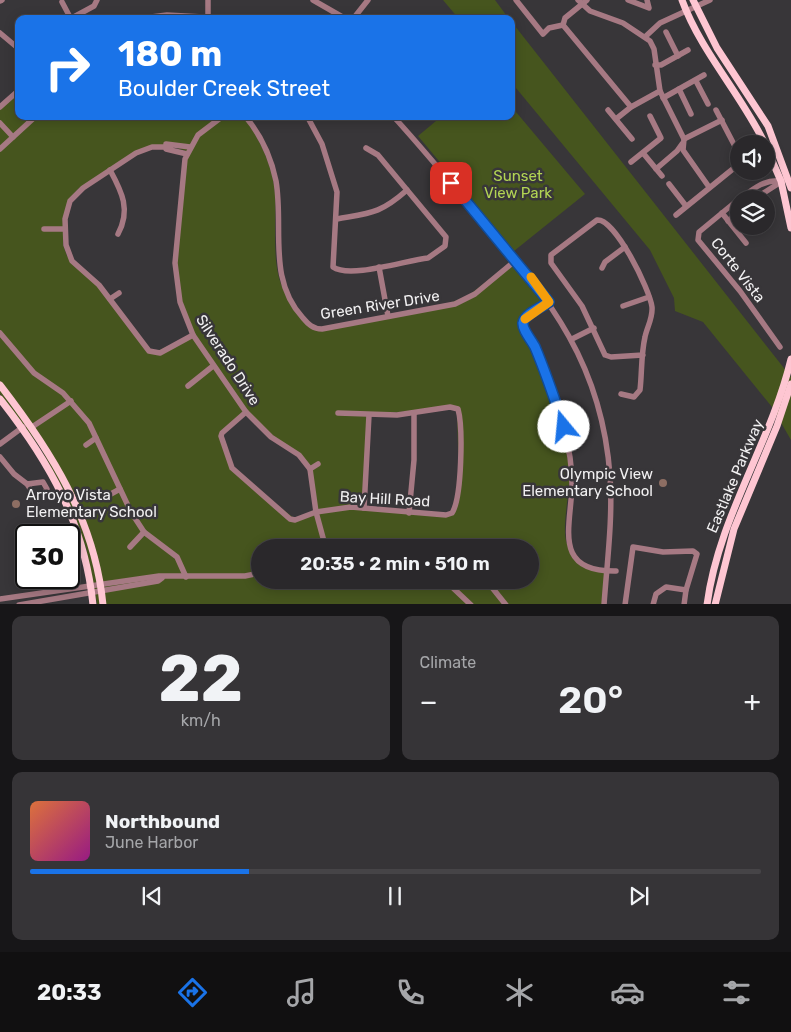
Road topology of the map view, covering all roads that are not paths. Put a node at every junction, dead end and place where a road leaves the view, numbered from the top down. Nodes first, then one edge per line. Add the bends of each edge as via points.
1 (97, 0) edge
2 (208, 0) edge
3 (314, 0) edge
4 (368, 0) edge
5 (516, 0) edge
6 (587, 0) edge
7 (628, 0) edge
8 (647, 0) edge
9 (682, 0) edge
10 (710, 0) edge
11 (62, 2) dead end
12 (580, 2) edge
13 (694, 3) edge
14 (686, 10) junction
15 (68, 15) edge
16 (77, 15) edge
17 (208, 15) edge
18 (339, 15) edge
19 (356, 15) edge
20 (562, 24) junction
21 (666, 32) dead end
22 (0, 33) edge
23 (646, 36) junction
24 (15, 46) edge
25 (688, 50) dead end
26 (678, 56) junction
27 (654, 65) junction
28 (704, 75) dead end
29 (696, 81) junction
30 (679, 90) junction
31 (15, 94) edge
32 (662, 95) junction
33 (708, 104) dead end
34 (0, 107) edge
35 (631, 107) junction
36 (608, 110) dead end
37 (716, 110) dead end
38 (691, 114) dead end
39 (650, 116) dead end
40 (616, 119) junction
41 (32, 120) edge
42 (217, 120) edge
43 (248, 120) edge
44 (309, 120) edge
45 (396, 120) edge
46 (722, 120) junction
47 (0, 123) edge
48 (761, 135) edge
49 (730, 136) edge
50 (13, 137) junction
51 (632, 139) dead end
52 (683, 141) junction
53 (166, 146) junction
54 (190, 147) junction
55 (366, 148) dead end
56 (0, 149) edge
57 (642, 153) junction
58 (187, 154) junction
59 (631, 162) dead end
60 (775, 162) edge
61 (656, 169) junction
62 (110, 170) junction
63 (730, 171) edge
64 (662, 176) dead end
65 (785, 180) junction
66 (765, 182) junction
67 (669, 184) dead end
68 (756, 186) junction
69 (708, 187) junction
70 (791, 188) edge
71 (407, 190) junction
72 (751, 190) edge
73 (760, 190) edge
74 (768, 190) joint
75 (686, 206) junction
76 (730, 206) edge
77 (722, 213) junction
78 (676, 215) dead end
79 (337, 219) junction
80 (728, 220) joint
81 (791, 228) edge
82 (44, 229) dead end
83 (65, 229) junction
84 (118, 234) dead end
85 (746, 243) dead end
86 (625, 247) junction
87 (516, 260) junction
88 (379, 267) junction
89 (602, 268) dead end
90 (119, 293) dead end
91 (649, 296) junction
92 (110, 299) junction
93 (549, 302) junction
94 (624, 306) dead end
95 (388, 316) junction
96 (594, 328) junction
97 (0, 333) edge
98 (193, 336) junction
99 (572, 339) junction
100 (780, 347) dead end
101 (643, 355) junction
102 (791, 358) edge
103 (213, 366) junction
104 (790, 370) edge
105 (791, 384) edge
106 (0, 385) edge
107 (188, 386) dead end
108 (621, 394) dead end
109 (0, 399) edge
110 (71, 401) junction
111 (246, 412) junction
112 (338, 413) dead end
113 (414, 413) junction
114 (369, 415) junction
115 (32, 426) junction
116 (23, 428) junction
117 (96, 438) junction
118 (0, 444) edge
119 (86, 445) dead end
120 (0, 458) edge
121 (318, 464) dead end
122 (757, 467) junction
123 (310, 468) junction
124 (27, 484) dead end
125 (120, 489) junction
126 (110, 495) dead end
127 (364, 508) junction
128 (316, 512) junction
129 (409, 513) junction
130 (144, 532) junction
131 (323, 539) edge
132 (130, 547) dead end
133 (606, 571) junction
134 (629, 571) junction
135 (251, 575) edge
136 (186, 577) junction
137 (100, 589) junction
138 (454, 589) edge
139 (494, 589) edge
140 (91, 590) junction
141 (686, 590) junction
142 (0, 599) edge
143 (19, 604) edge
144 (93, 604) edge
145 (102, 604) edge
146 (471, 604) edge
147 (506, 604) edge
148 (604, 604) edge
149 (625, 604) edge
150 (654, 604) edge
151 (684, 604) edge
152 (707, 604) edge
153 (716, 604) edge

1 - 16 street via 94,6
2 - 17 street
3 - 18 street
4 - 19 street
5 - 20 street via 543,34 549,28
6 - 12 street
7 - 8 street via 649,8
9 - 14 main road
10 - 13 street
11 - 15 street
12 - 20 street
12 - 23 street via 598,16
13 - 14 street
13 - 65 main road via 717,48 768,126
14 - 23 street via 660,22
14 - 48 main road
20 - 35 street
21 - 26 street
22 - 24 street
23 - 27 street via 654,49
25 - 26 street
26 - 27 street
27 - 32 street
28 - 29 street
29 - 30 street
29 - 33 street
30 - 32 street
30 - 38 street
31 - 34 street
32 - 35 street
32 - 52 street
35 - 40 street
36 - 40 street
37 - 46 street
39 - 57 street via 661,138
40 - 51 street
41 - 50 street
42 - 54 street, Silverado Drive via 202,131
43 - 95 street, Green River Drive via 272,165 278,193 280,267 288,297 296,310 310,325 319,329
44 - 79 street via 322,144 336,188
45 - 87 street
46 - 49 street
46 - 52 street
47 - 50 street
50 - 56 street
52 - 61 street via 677,151
52 - 69 street via 686,156
53 - 54 street
53 - 58 street via 166,149
53 - 62 street via 143,150
54 - 58 street, Silverado Drive
55 - 71 street via 378,155
57 - 59 street
57 - 61 street
58 - 98 street, Silverado Drive via 175,273 183,314
60 - 65 main road
61 - 64 street
62 - 83 street via 77,192 67,208
62 - 84 street via 125,205 124,222
63 - 69 street
65 - 66 street, Corte Vista
65 - 70 main road
65 - 74 street
65 - 81 main road
66 - 68 street, Corte Vista
66 - 74 street
67 - 75 street
68 - 72 street, Corte Vista
68 - 73 street
69 - 75 street
71 - 79 street via 379,211
71 - 88 street via 446,237 446,246 428,258
75 - 78 street
76 - 77 street, Corte Vista
77 - 80 street, Corte Vista
77 - 100 street, Corte Vista via 699,232 698,240
79 - 88 street via 333,267 338,270
80 - 85 street, Corte Vista
82 - 83 street
83 - 92 street via 72,261
86 - 89 street
86 - 91 street
86 - 96 street via 606,222 599,219 550,257
87 - 93 street
87 - 95 street, Green River Drive via 462,301 444,308
88 - 95 street
90 - 92 street
91 - 94 street
91 - 101 street via 651,318
92 - 98 street via 154,354
93 - 99 street
93 - 133 street via 526,316 523,324 552,387 566,439 572,483 567,535 570,548 583,564
96 - 99 street
96 - 101 street via 607,356
97 - 110 street via 34,373
98 - 103 street, Silverado Drive
99 - 133 street via 594,394 605,437 610,490
101 - 108 street via 638,394 634,397
102 - 104 main road, Eastlake Parkway
103 - 107 street
103 - 111 street, Silverado Drive
104 - 122 main road, Eastlake Parkway
105 - 122 main road, Eastlake Parkway via 778,426
106 - 115 main road
109 - 116 main road
110 - 115 street
110 - 117 street via 89,423
111 - 123 street, Silverado Drive via 271,437 299,455
111 - 128 street, Bay Hill Road via 222,433 223,446 232,468 290,519
112 - 114 street
113 - 114 street
113 - 129 street
113 - 129 street, Bay Hill Road via 450,407 458,409 460,483 456,508 452,513
114 - 127 street
115 - 137 main road via 56,463 78,508 89,538
116 - 118 street
116 - 140 main road via 65,499 81,544
117 - 119 street
117 - 125 street
120 - 124 street
121 - 123 street
122 - 152 main road, Eastlake Parkway via 720,546
122 - 153 main road, Eastlake Parkway via 734,529
123 - 128 street
125 - 126 street
125 - 130 street
127 - 128 street, Bay Hill Road
127 - 129 street, Bay Hill Road
128 - 131 street
130 - 132 street
130 - 136 street via 177,557
133 - 134 street
133 - 148 street
134 - 141 street via 633,547 663,552 693,551 697,554
134 - 149 street
135 - 136 street
136 - 137 street via 158,576
137 - 140 street
137 - 145 main road
138 - 146 street
139 - 147 street
140 - 142 street
140 - 143 street
140 - 144 main road
141 - 150 street via 666,587 656,594
141 - 151 street

